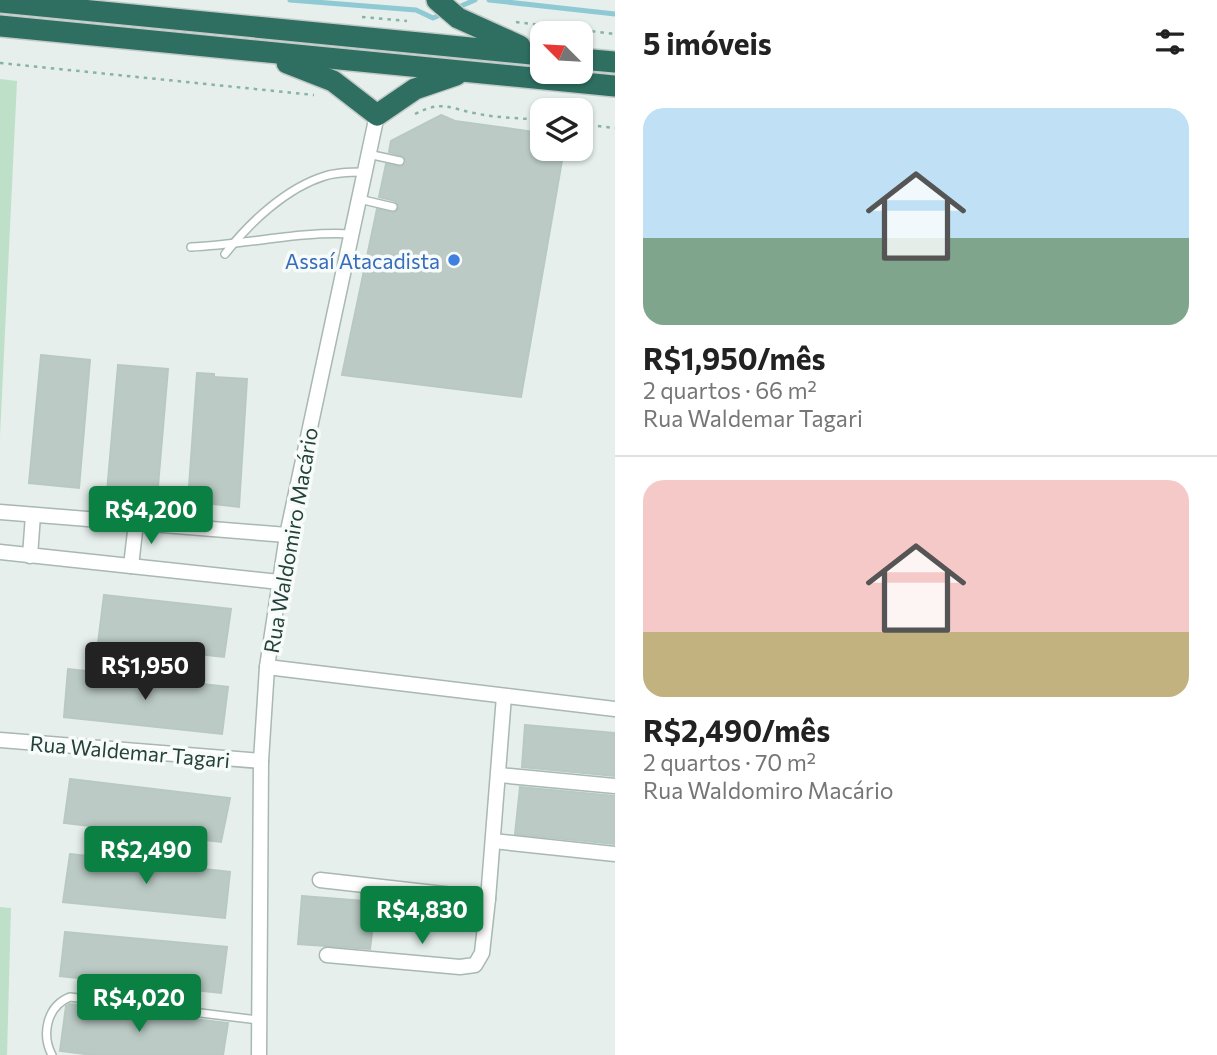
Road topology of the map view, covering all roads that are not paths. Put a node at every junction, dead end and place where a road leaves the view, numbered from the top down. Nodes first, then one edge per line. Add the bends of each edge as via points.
1 (32, 0) edge
2 (437, 0) edge
3 (0, 2) edge
4 (55, 7) junction
5 (0, 26) edge
6 (530, 50) edge
7 (256, 52) junction
8 (530, 54) edge
9 (593, 59) edge
10 (615, 62) edge
11 (464, 72) junction
12 (615, 86) edge
13 (377, 116) junction
14 (368, 153) junction
15 (400, 161) dead end
16 (364, 172) junction
17 (358, 198) junction
18 (393, 206) dead end
19 (351, 233) junction
20 (232, 245) junction
21 (191, 247) dead end
22 (225, 254) dead end
23 (0, 512) edge
24 (33, 515) junction
25 (136, 523) junction
26 (287, 535) junction
27 (0, 552) edge
28 (30, 556) junction
29 (131, 566) junction
30 (279, 582) junction
31 (267, 667) junction
32 (503, 696) junction
33 (615, 709) edge
34 (0, 740) edge
35 (261, 761) junction
36 (499, 775) junction
37 (615, 786) edge
38 (493, 841) junction
39 (615, 854) edge
40 (320, 880) dead end
41 (488, 898) junction
42 (327, 955) dead end
43 (258, 1020) junction
44 (52, 1055) edge
45 (259, 1055) edge

1 - 4 highway
2 - 6 highway via 458,18
3 - 4 highway
4 - 8 highway
5 - 7 highway
7 - 11 highway
7 - 13 highway via 333,81
9 - 10 highway
11 - 12 highway
11 - 13 highway via 415,89
13 - 14 street, Rua Waldomiro Macário
14 - 15 lane
14 - 16 street, Rua Waldomiro Macário
16 - 17 street, Rua Waldomiro Macário
16 - 20 lane via 324,176 299,188 243,231
17 - 18 lane
17 - 19 street, Rua Waldomiro Macário
19 - 20 lane
19 - 26 street, Rua Waldomiro Macário
20 - 21 lane
20 - 22 lane
23 - 24 street
24 - 25 street
24 - 28 street
25 - 26 street
25 - 29 street
26 - 30 street, Rua Waldomiro Macário
27 - 28 street
28 - 29 street
29 - 30 street
30 - 31 street, Rua Waldomiro Macário
31 - 32 street
31 - 35 street, Rua Waldomiro Macário
32 - 33 street
32 - 36 street
34 - 35 street, Rua Waldemar Tagari
35 - 43 street, Rua Waldomiro Macário
36 - 37 street
36 - 38 street
38 - 39 street
38 - 41 street
40 - 41 street
41 - 42 street via 482,953 475,965
43 - 44 lane via 70,997 53,1007 48,1018
43 - 45 street, Rua Waldomiro Macário

